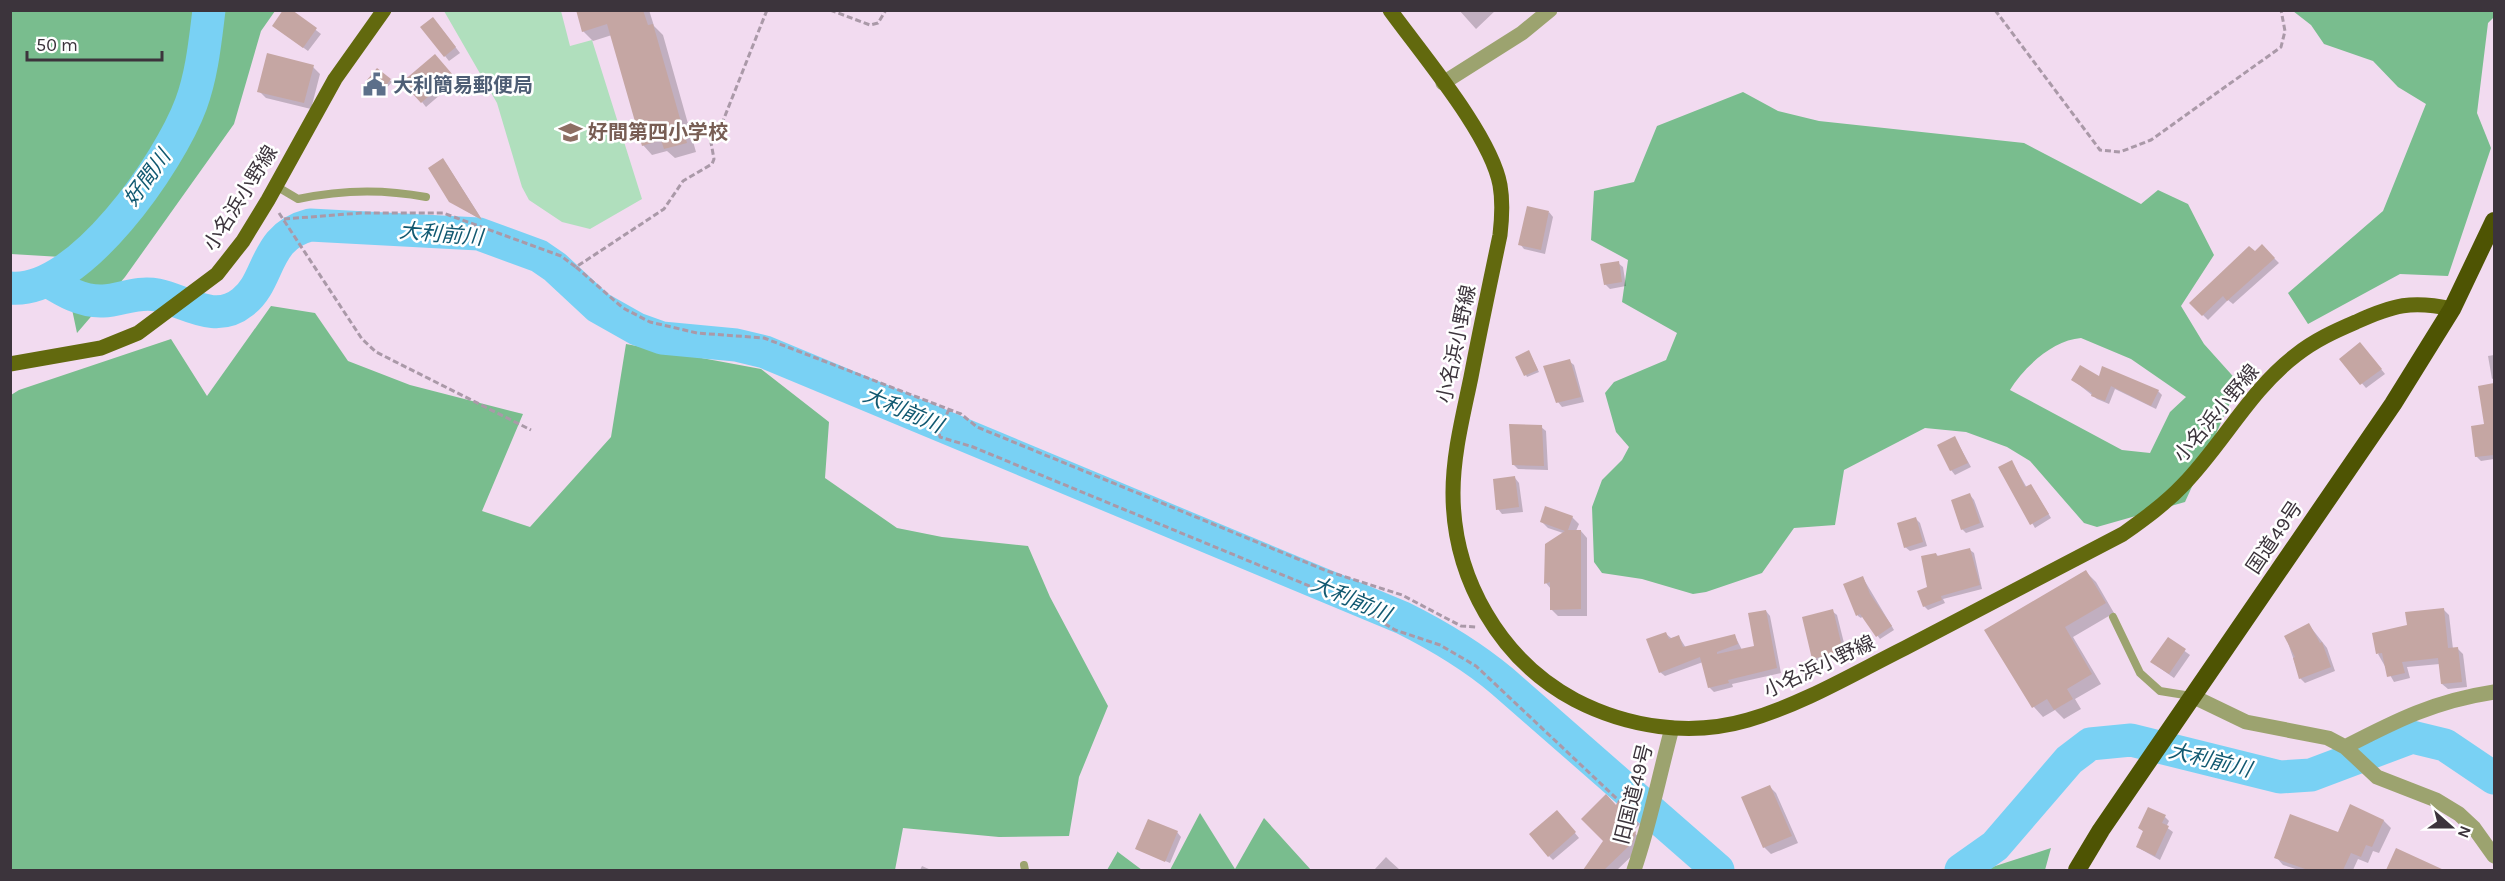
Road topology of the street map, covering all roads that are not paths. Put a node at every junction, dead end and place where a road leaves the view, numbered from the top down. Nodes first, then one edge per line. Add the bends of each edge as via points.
1 (384, 10) edge
2 (1390, 10) edge
3 (1550, 10) edge
4 (1443, 83) junction
5 (276, 186) junction
6 (426, 197) dead end
7 (2494, 221) edge
8 (2452, 309) junction
9 (10, 364) edge
10 (2113, 617) dead end
11 (2494, 692) edge
12 (2192, 696) junction
13 (1672, 728) junction
14 (2347, 749) junction
15 (2494, 856) edge
16 (1634, 870) edge
17 (2077, 870) edge

1 - 5 main road, 小名浜小野線 via 335,79
2 - 4 main road, 小名浜小野線
3 - 4 street via 1522,33
4 - 13 main road, 小名浜小野線 via 1486,148 1500,182 1503,207 1456,448 1453,495 1457,537 1470,582 1490,622 1519,658 1556,690 1636,724
5 - 6 lane via 298,199 327,193 402,192
5 - 9 main road, 小名浜小野線 via 243,241 217,274 138,333 101,348
7 - 8 highway, 国道49号
8 - 12 highway, 国道49号 via 2393,404
8 - 13 main road, 小名浜小野線 via 2426,303 2383,309 2324,336 2295,355 2266,383 2185,484 2123,534 1802,701 1718,728
10 - 12 lane via 2140,673 2160,691
11 - 14 street via 2463,697 2408,715
12 - 14 street via 2246,722 2312,734
12 - 17 highway, 国道49号
13 - 16 street, 旧国道49号
14 - 15 street via 2377,777 2436,800 2459,814

